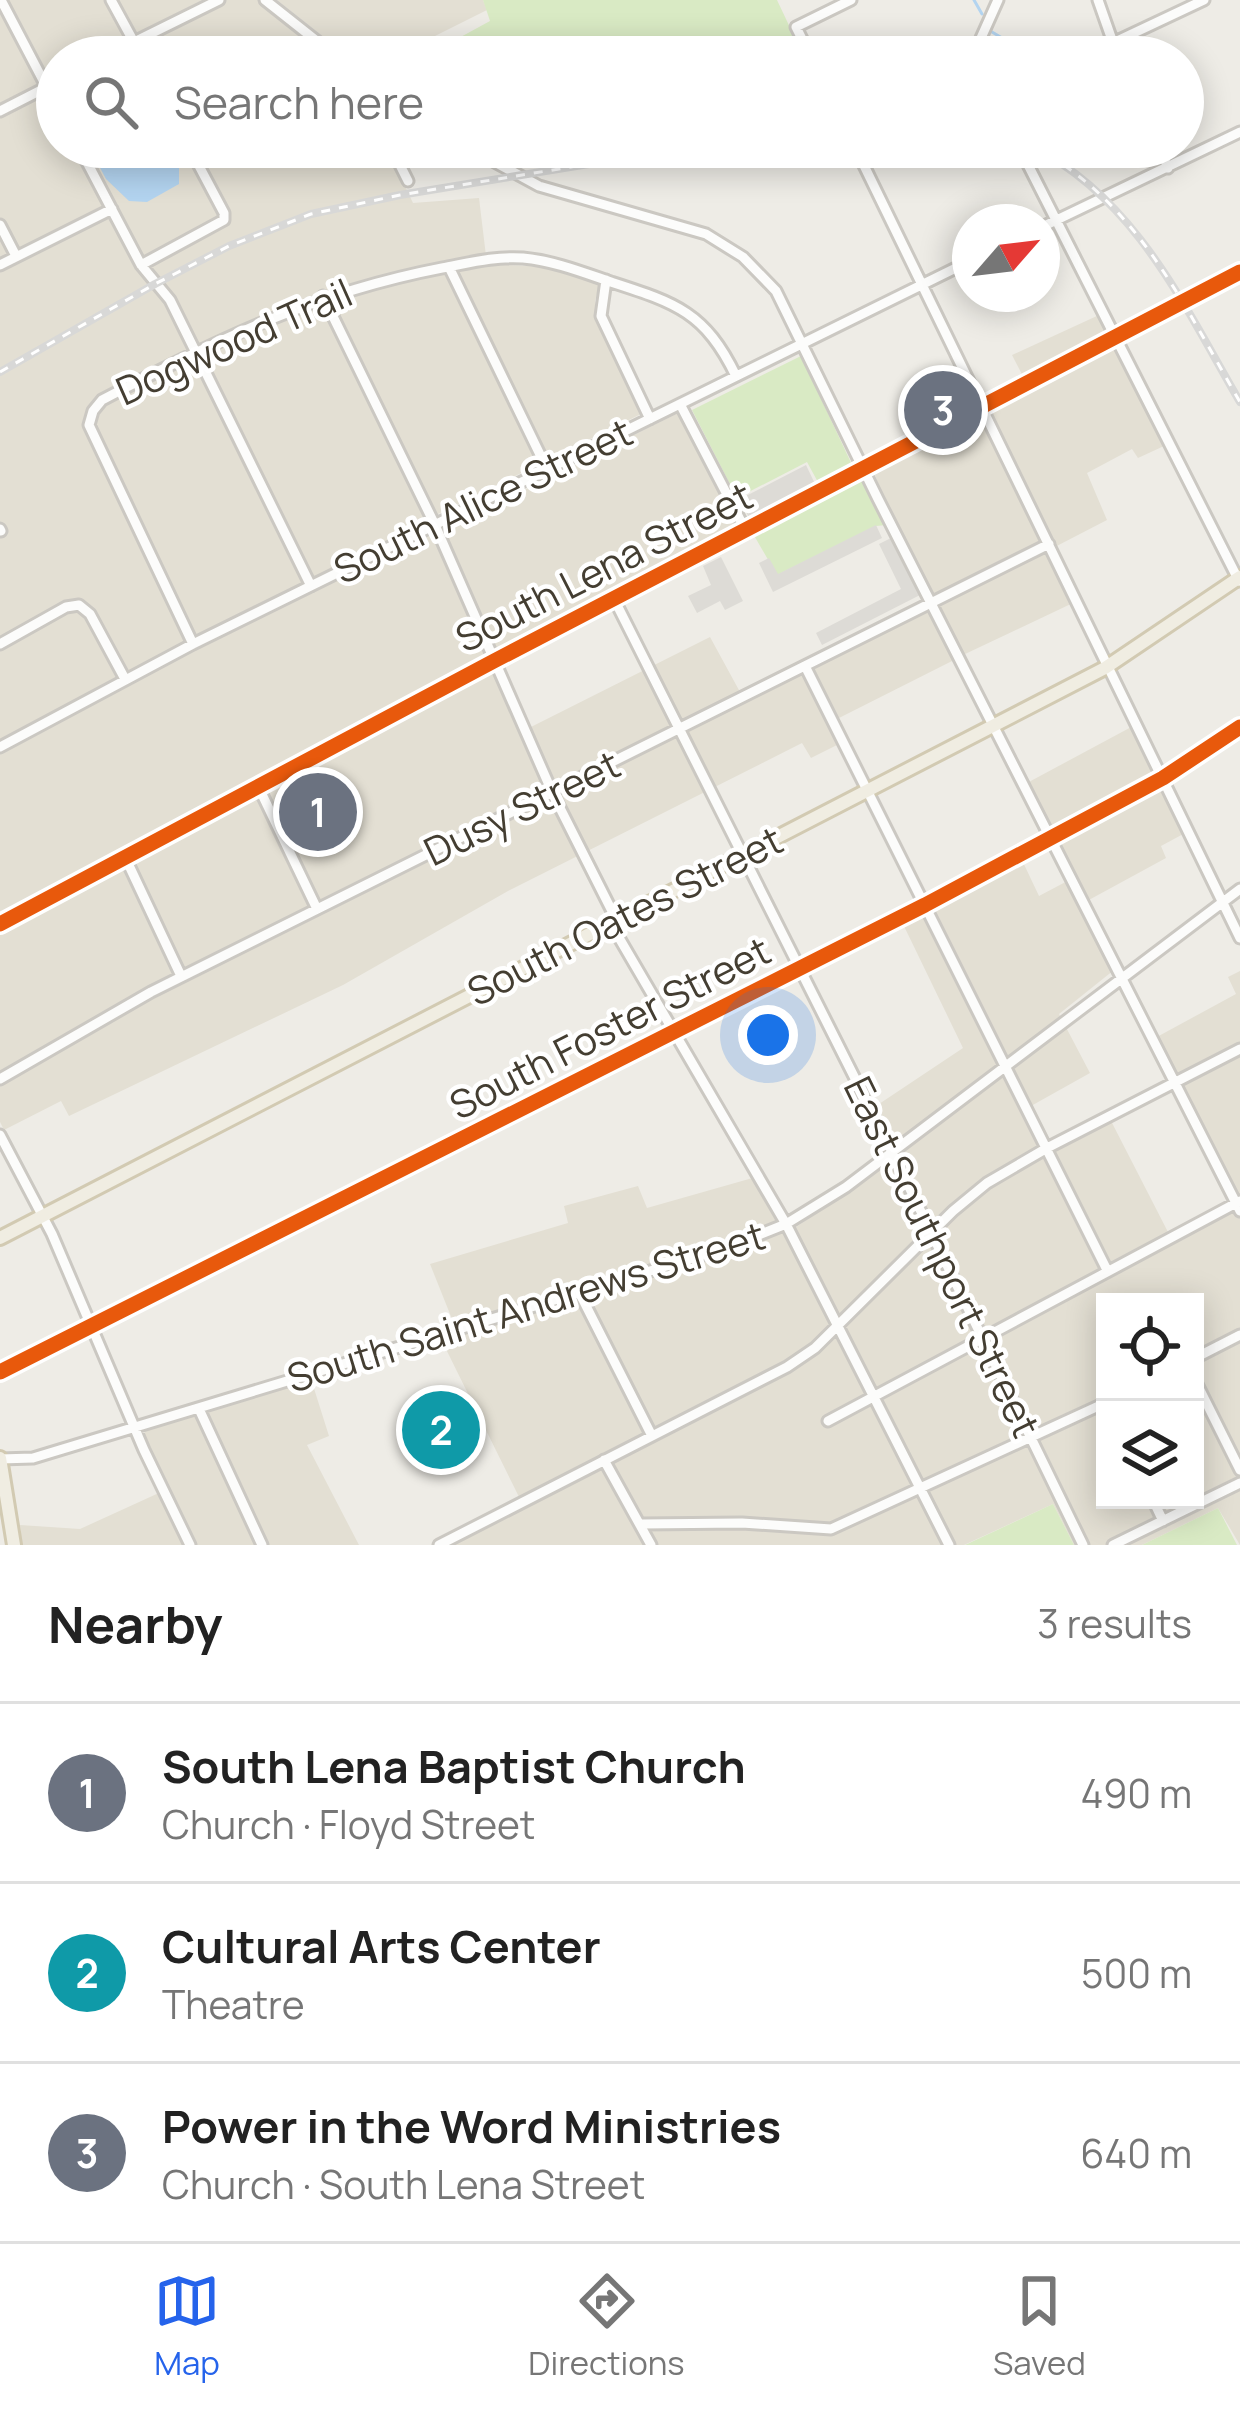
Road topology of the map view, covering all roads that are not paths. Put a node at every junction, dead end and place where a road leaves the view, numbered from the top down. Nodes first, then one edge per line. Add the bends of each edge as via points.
1 (2, 0) edge
2 (111, 0) edge
3 (219, 0) edge
4 (266, 0) edge
5 (851, 0) edge
6 (998, 0) edge
7 (1098, 0) edge
8 (1204, 0) edge
9 (833, 4) edge
10 (131, 36) edge
11 (146, 36) edge
12 (311, 36) edge
13 (800, 36) edge
14 (982, 36) edge
15 (1110, 36) edge
16 (1127, 36) edge
17 (36, 67) edge
18 (36, 92) edge
19 (0, 111) edge
20 (1240, 132) edge
21 (1204, 150) edge
22 (90, 168) edge
23 (200, 168) edge
24 (401, 168) edge
25 (506, 168) edge
26 (865, 168) edge
27 (1030, 168) edge
28 (1168, 168) edge
29 (407, 181) dead end
30 (1048, 204) edge
31 (112, 209) junction
32 (1060, 219) edge
33 (0, 225) edge
34 (1060, 229) edge
35 (16, 256) junction
36 (0, 265) edge
37 (142, 265) junction
38 (449, 267) junction
39 (952, 270) edge
40 (1240, 272) edge
41 (606, 280) junction
42 (921, 285) junction
43 (323, 296) junction
44 (1116, 339) junction
45 (805, 343) junction
46 (196, 353) junction
47 (736, 376) junction
48 (680, 404) junction
49 (982, 408) junction
50 (650, 419) junction
51 (547, 469) junction
52 (863, 471) junction
53 (435, 525) junction
54 (746, 531) junction
55 (1049, 544) junction
56 (1239, 579) edge
57 (310, 586) junction
58 (614, 599) junction
59 (931, 602) junction
60 (0, 644) edge
61 (193, 644) junction
62 (494, 661) junction
63 (805, 666) junction
64 (1109, 666) junction
65 (125, 679) junction
66 (995, 726) junction
67 (1240, 727) edge
68 (680, 729) junction
69 (1, 744) edge
70 (1163, 778) junction
71 (258, 786) junction
72 (868, 791) junction
73 (553, 794) junction
74 (1050, 839) junction
75 (743, 856) junction
76 (125, 857) junction
77 (1240, 889) edge
78 (1223, 901) junction
79 (925, 905) junction
80 (317, 909) junction
81 (614, 922) junction
82 (0, 924) edge
83 (1240, 938) edge
84 (799, 970) junction
85 (182, 976) junction
86 (1119, 977) junction
87 (674, 1033) junction
88 (1240, 1049) edge
89 (1004, 1065) junction
90 (0, 1079) edge
91 (1174, 1083) junction
92 (0, 1135) edge
93 (1046, 1148) junction
94 (892, 1152) junction
95 (1238, 1205) edge
96 (41, 1217) junction
97 (786, 1225) junction
98 (930, 1234) junction
99 (0, 1238) edge
100 (1107, 1270) junction
101 (579, 1292) junction
102 (91, 1326) junction
103 (838, 1327) junction
104 (1240, 1335) edge
105 (981, 1337) junction
106 (1204, 1353) edge
107 (0, 1372) edge
108 (872, 1395) junction
109 (1204, 1398) edge
110 (199, 1408) junction
111 (1096, 1408) edge
112 (828, 1420) dead end
113 (134, 1428) junction
114 (652, 1436) junction
115 (1031, 1440) junction
116 (0, 1459) edge
117 (604, 1460) junction
118 (1240, 1470) edge
119 (1240, 1483) edge
120 (918, 1486) junction
121 (1157, 1509) edge
122 (1163, 1521) junction
123 (641, 1524) junction
124 (189, 1542) edge
125 (14, 1545) edge
126 (175, 1545) edge
127 (262, 1545) edge
128 (439, 1545) edge
129 (651, 1545) edge
130 (949, 1545) edge
131 (1082, 1545) edge
132 (1113, 1545) edge

1 - 17 street
2 - 10 street
3 - 11 street
4 - 12 street
5 - 9 street
6 - 14 street
7 - 15 street
8 - 16 street
9 - 13 street via 796,27
18 - 19 street
20 - 21 street
22 - 31 street
23 - 37 street via 224,220
24 - 29 street
25 - 45 street via 539,186 718,240 766,278
26 - 42 street
27 - 30 street
28 - 32 street
31 - 35 street
31 - 37 street
33 - 35 street
34 - 44 street
35 - 36 street
37 - 46 street
38 - 41 street, Dogwood Trail via 526,258
38 - 43 street, Dogwood Trail
38 - 51 street
39 - 42 street, South Alice Street
40 - 44 street, South Lena Street
41 - 47 street, Dogwood Trail via 699,320
41 - 50 street via 601,316
42 - 45 street, South Alice Street
42 - 49 street
43 - 46 street, Dogwood Trail
43 - 53 street
44 - 49 street, South Lena Street
44 - 56 street
45 - 47 street, South Alice Street
45 - 52 street
46 - 57 street
46 - 61 street, Dogwood Trail via 102,400 89,425
47 - 48 street, South Alice Street
48 - 50 street, South Alice Street
48 - 54 street
49 - 52 street, South Lena Street
49 - 55 street
50 - 51 street, South Alice Street
51 - 53 street, South Alice Street
52 - 54 street, South Lena Street
52 - 59 street
53 - 57 street, South Alice Street
53 - 62 street
54 - 58 street, South Lena Street
55 - 59 street, Dusy Street
55 - 64 street
56 - 64 main road, South Oates Street
57 - 61 street, South Alice Street
58 - 62 street, South Lena Street
58 - 68 street, East Southport Street
59 - 63 street, Dusy Street
59 - 66 street
60 - 65 street via 80,605
61 - 65 street, South Alice Street
62 - 71 street, South Lena Street
62 - 73 street
63 - 68 street, Dusy Street
63 - 72 street
64 - 66 main road, South Oates Street
64 - 70 street
65 - 69 street, South Alice Street
66 - 72 main road, South Oates Street
66 - 74 street
67 - 70 street, South Foster Street
68 - 73 street, Dusy Street
68 - 75 street, East Southport Street
70 - 74 street, South Foster Street
70 - 78 street
71 - 76 street, South Lena Street
71 - 80 street
72 - 75 main road, South Oates Street
72 - 79 street
73 - 80 street, Dusy Street
73 - 81 street
74 - 79 street, South Foster Street
74 - 86 street
75 - 81 main road, South Oates Street
75 - 84 street, East Southport Street
76 - 82 street, South Lena Street
76 - 85 street
77 - 78 street, South Saint Andrews Street
78 - 83 street
78 - 86 street, South Saint Andrews Street
79 - 84 street, South Foster Street
79 - 89 street
80 - 85 street, Dusy Street
81 - 87 street
81 - 96 main road, South Oates Street
84 - 87 street, South Foster Street
84 - 94 street, East Southport Street
85 - 90 street, Dusy Street
86 - 89 street, South Saint Andrews Street
86 - 91 street
87 - 97 street
87 - 102 street, South Foster Street
88 - 91 street
89 - 93 street
89 - 94 street, South Saint Andrews Street
91 - 93 street
91 - 95 street
92 - 96 street
93 - 98 street via 987,1183
93 - 100 street
94 - 97 street, South Saint Andrews Street
94 - 98 street, East Southport Street
95 - 100 street
96 - 99 main road, South Oates Street
96 - 102 street
97 - 101 street, South Saint Andrews Street
97 - 103 street
98 - 103 street
98 - 105 street, East Southport Street
100 - 105 street
101 - 110 street, South Saint Andrews Street
101 - 114 street
102 - 107 street, South Foster Street
102 - 113 street
103 - 108 street
103 - 114 street via 787,1367
104 - 106 street
105 - 108 street
105 - 115 street, East Southport Street
108 - 112 street
108 - 120 street
109 - 118 street
110 - 113 street, South Saint Andrews Street
110 - 127 street
111 - 115 street
113 - 116 street, South Saint Andrews Street via 33,1458
113 - 124 street
114 - 117 street
115 - 120 street
115 - 131 street, East Southport Street
116 - 125 main road
117 - 123 street
117 - 128 street
119 - 122 street
120 - 123 street via 825,1535 742,1523
120 - 130 street
121 - 122 street
122 - 132 street
123 - 129 street
124 - 126 street

